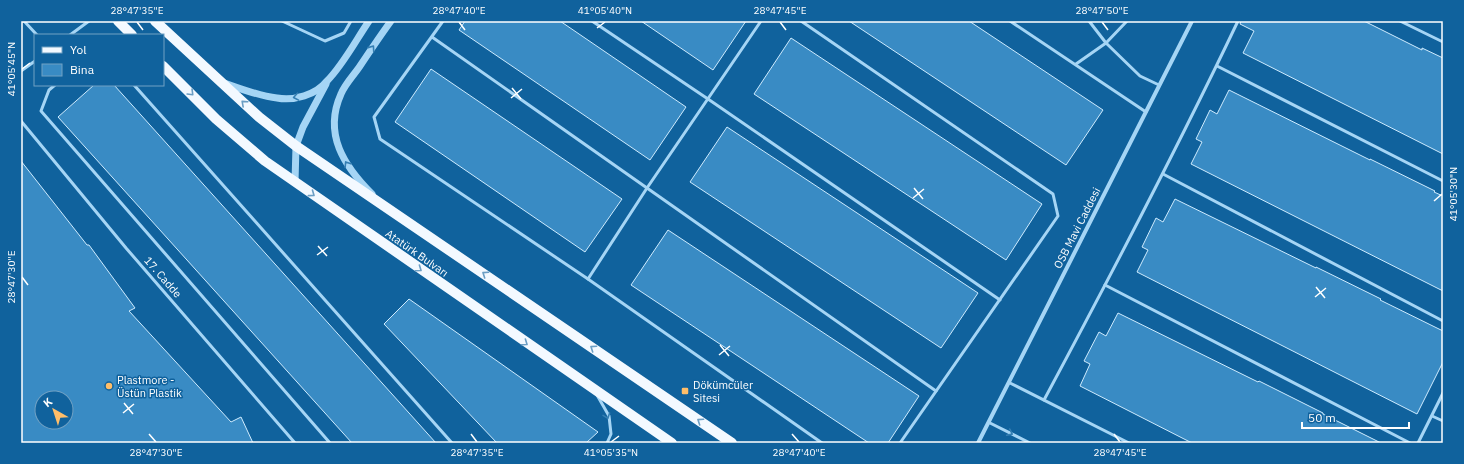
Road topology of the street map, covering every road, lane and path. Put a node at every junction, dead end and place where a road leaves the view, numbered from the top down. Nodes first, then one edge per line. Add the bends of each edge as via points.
1 (24, 21) edge
2 (89, 21) edge
3 (118, 21) edge
4 (155, 21) edge
5 (282, 21) edge
6 (351, 21) edge
7 (369, 21) edge
8 (391, 21) edge
9 (442, 21) edge
10 (592, 21) edge
11 (761, 21) edge
12 (801, 21) edge
13 (1010, 21) edge
14 (1089, 21) edge
15 (1127, 21) edge
16 (1192, 21) edge
17 (1238, 21) edge
18 (1400, 21) edge
19 (36, 34) edge
20 (71, 34) edge
21 (131, 34) edge
22 (432, 37) junction
23 (1443, 42) edge
24 (1106, 43) junction
25 (34, 62) edge
26 (1076, 64) junction
27 (1217, 66) junction
28 (164, 67) edge
29 (21, 71) edge
30 (220, 82) junction
31 (327, 82) junction
32 (1159, 85) junction
33 (54, 86) edge
34 (135, 86) edge
35 (708, 99) junction
36 (1146, 112) junction
37 (21, 121) edge
38 (296, 146) junction
39 (1163, 174) junction
40 (1443, 181) edge
41 (295, 182) junction
42 (648, 188) junction
43 (382, 204) junction
44 (588, 279) junction
45 (1105, 285) junction
46 (1000, 300) junction
47 (1443, 321) edge
48 (1010, 383) junction
49 (594, 390) junction
50 (936, 391) junction
51 (1443, 393) edge
52 (1044, 400) junction
53 (1432, 416) junction
54 (1443, 421) edge
55 (990, 423) junction
56 (1021, 438) junction
57 (295, 443) edge
58 (330, 443) edge
59 (452, 443) edge
60 (607, 443) edge
61 (672, 443) edge
62 (732, 443) edge
63 (822, 443) edge
64 (900, 443) edge
65 (978, 443) edge
66 (1019, 443) edge
67 (1030, 443) edge
68 (1129, 443) edge
69 (1410, 443) edge
70 (1418, 443) edge

1 - 19 lane
2 - 20 lane
3 - 21 main road
4 - 30 main road, Atatürk Bulvarı
5 - 6 lane via 325,40 344,33
7 - 31 street
43 -> 8 street via 356,178 347,164 339,149 334,123 341,92
9 - 22 lane
10 - 35 lane
11 - 35 lane
12 - 46 lane via 1053,194 1058,216
13 - 26 lane
14 - 24 lane
15 - 24 lane
16 - 32 street, OSB Mavi Caddesi
17 - 27 lane
18 - 23 lane
22 - 42 lane
22 - 44 lane via 374,117 380,139
24 - 26 lane
24 - 32 lane via 1140,76
25 - 29 lane
26 - 36 lane
27 - 39 lane
27 - 40 lane
28 -> 41 main road, Atatürk Bulvarı via 216,119 265,161
31 -> 30 street via 297,98 278,99
38 -> 30 main road, Atatürk Bulvarı
31 - 38 street
32 - 36 street, OSB Mavi Caddesi
33 - 58 lane via 49,90 41,111
34 - 59 lane
35 - 42 lane
35 - 46 lane
36 - 48 street, OSB Mavi Caddesi
37 - 57 lane, 17. Cadde via 126,248
38 - 41 street
38 - 43 main road, Atatürk Bulvarı
39 - 45 lane
39 - 47 lane
41 -> 49 main road, Atatürk Bulvarı
42 - 44 lane
42 - 50 lane
62 -> 43 main road, Atatürk Bulvarı
44 - 63 lane
45 - 52 lane
45 - 69 lane
46 - 50 lane
48 - 52 lane
48 - 55 street, OSB Mavi Caddesi
49 -> 60 lane via 609,416 611,434
49 - 61 main road, Atatürk Bulvarı
50 - 64 lane
51 - 53 lane
52 - 68 lane
53 - 54 lane
53 - 70 lane
55 -> 56 lane
55 - 65 street, OSB Mavi Caddesi
56 - 66 lane
56 - 67 lane

